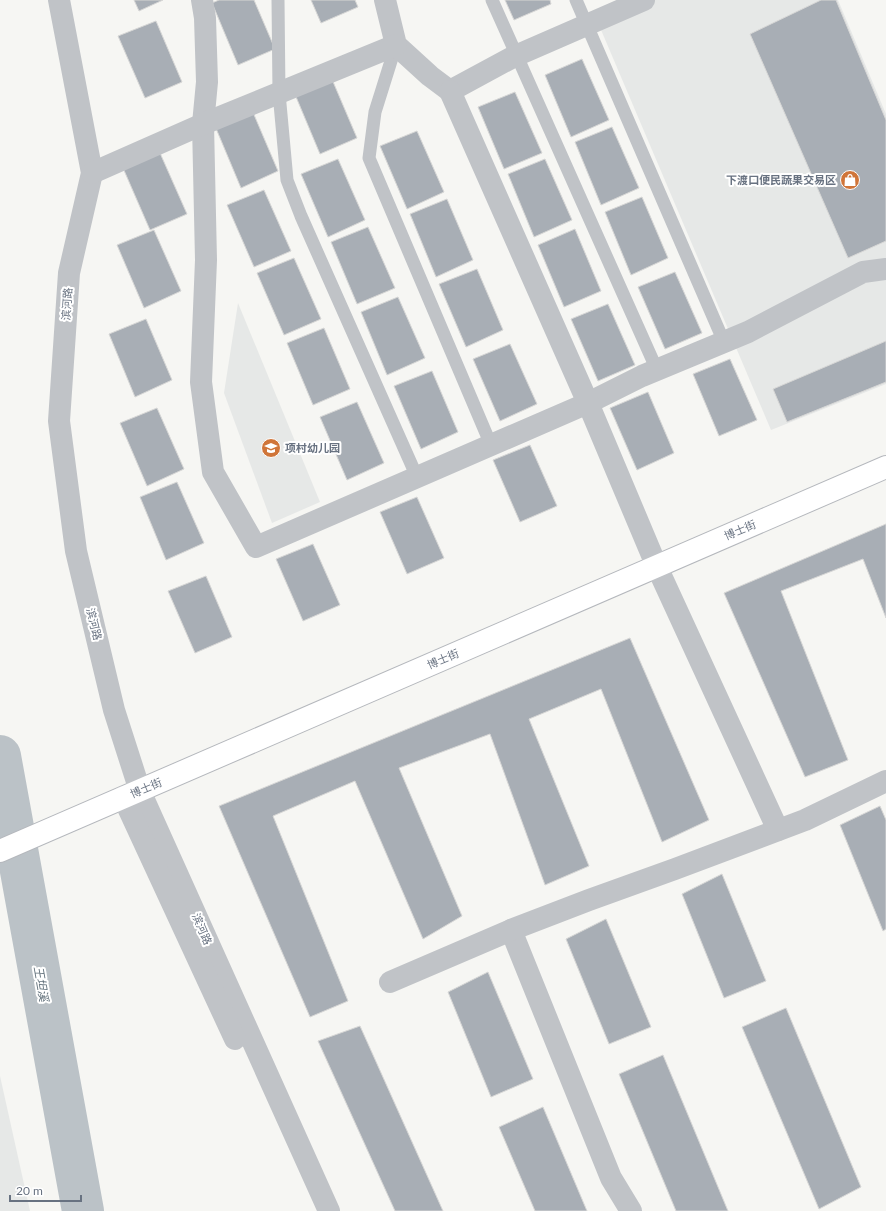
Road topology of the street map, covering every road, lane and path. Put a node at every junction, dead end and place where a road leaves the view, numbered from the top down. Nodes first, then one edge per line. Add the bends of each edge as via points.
1 (59, 0) edge
2 (202, 0) edge
3 (278, 0) edge
4 (385, 0) edge
5 (492, 0) edge
6 (576, 0) edge
7 (644, 0) edge
8 (587, 25) junction
9 (396, 45) junction
10 (517, 56) junction
11 (450, 91) junction
12 (279, 93) junction
13 (203, 124) junction
14 (92, 173) junction
15 (886, 269) edge
16 (724, 342) junction
17 (657, 370) junction
18 (588, 403) junction
19 (491, 445) junction
20 (886, 467) edge
21 (417, 477) junction
22 (657, 566) junction
23 (886, 781) edge
24 (124, 797) junction
25 (778, 830) junction
26 (0, 850) edge
27 (511, 930) junction
28 (390, 982) dead end
29 (315, 1211) edge
30 (329, 1211) edge
31 (631, 1211) edge

1 - 14 street, 滨河路
2 - 13 street via 207,82
3 - 12 lane
4 - 9 street
5 - 10 lane
6 - 8 lane
7 - 8 street
8 - 10 street
8 - 16 lane
9 - 11 street
9 - 12 street
9 - 19 lane via 375,112 368,158
10 - 11 street
10 - 17 lane
11 - 18 street
12 - 13 street
12 - 21 lane via 288,180 301,216
13 - 14 street
13 - 21 street via 206,260 201,382 212,472 256,548
14 - 24 street, 滨河路 via 69,273 59,420 76,551 114,710
15 - 16 street via 863,272
16 - 17 street
17 - 18 street
18 - 19 street
18 - 22 street
19 - 21 street
20 - 22 street, 博士街
22 - 24 street, 博士街
22 - 25 street
23 - 25 street
24 - 26 street, 博士街
24 - 29 street
24 - 30 street, 滨河路
25 - 27 street
27 - 28 street
27 - 31 street via 611,1178

